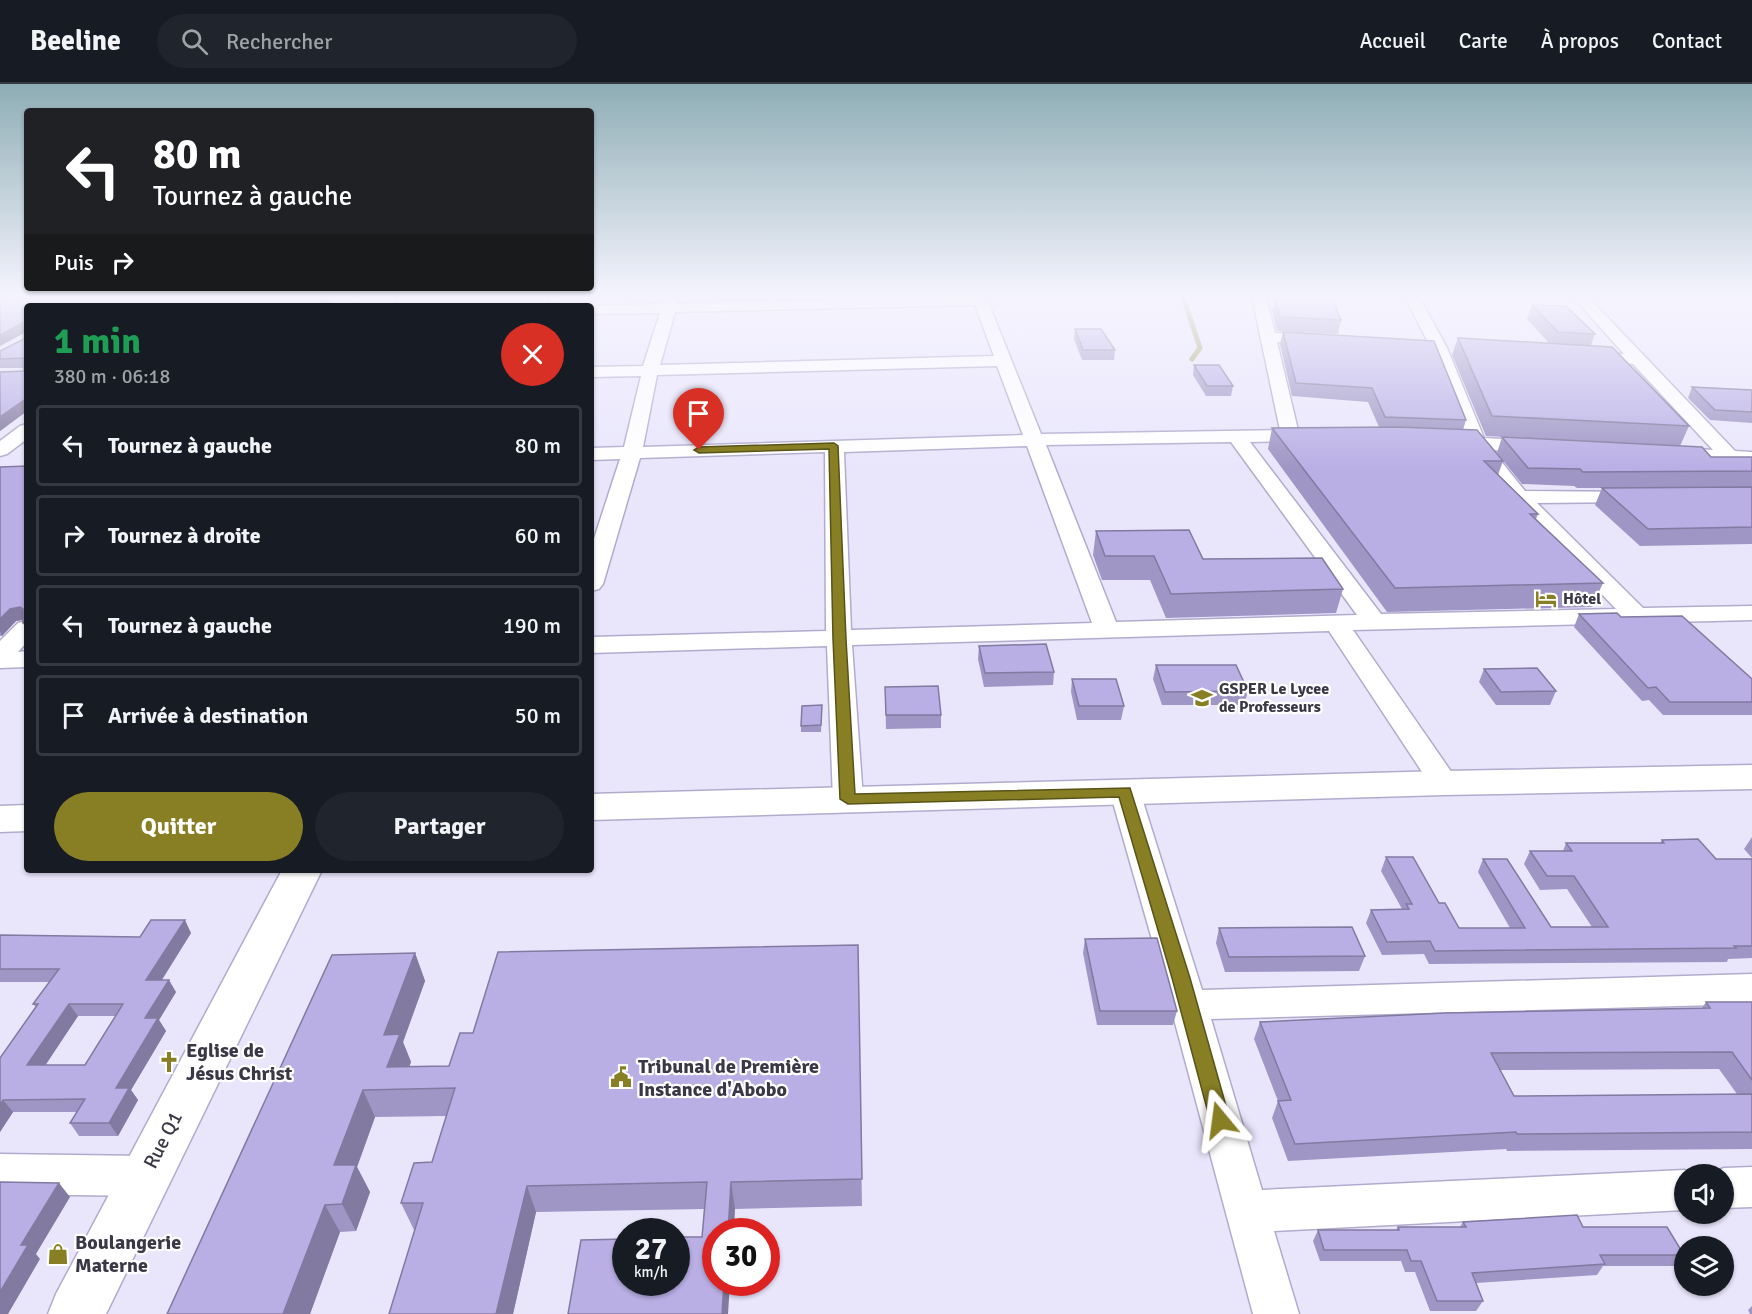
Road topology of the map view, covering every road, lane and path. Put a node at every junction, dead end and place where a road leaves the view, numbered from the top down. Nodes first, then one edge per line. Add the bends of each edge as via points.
1 (655, 354) edge
2 (1001, 354) edge
3 (1272, 354) edge
4 (1442, 354) edge
5 (1634, 354) edge
6 (1575, 356) edge
7 (1638, 359) junction
8 (1004, 361) junction
9 (650, 371) junction
10 (594, 372) edge
11 (1666, 389) junction
12 (1688, 390) dead end
13 (0, 426) edge
14 (24, 427) edge
15 (24, 430) edge
16 (1290, 434) junction
17 (1235, 435) junction
18 (1323, 435) edge
19 (1034, 440) junction
20 (1433, 441) edge
21 (1478, 444) junction
22 (834, 446) junction
23 (1561, 448) edge
24 (0, 450) edge
25 (632, 452) junction
26 (1657, 452) edge
27 (594, 454) edge
28 (1729, 456) junction
29 (1752, 458) edge
30 (1519, 496) junction
31 (1659, 496) edge
32 (594, 574) edge
33 (1752, 613) edge
34 (1637, 616) junction
35 (1374, 622) junction
36 (1336, 623) junction
37 (1107, 630) junction
38 (24, 631) edge
39 (839, 639) junction
40 (594, 645) edge
41 (0, 655) edge
42 (24, 659) edge
43 (0, 660) edge
44 (1752, 777) edge
45 (1444, 783) junction
46 (1125, 792) junction
47 (848, 799) junction
48 (594, 807) edge
49 (24, 818) edge
50 (0, 819) edge
51 (300, 873) edge
52 (1752, 989) edge
53 (1187, 1005) junction
54 (0, 1174) edge
55 (145, 1176) junction
56 (1752, 1187) edge
57 (1734, 1188) edge
58 (1674, 1191) edge
59 (1246, 1212) junction
60 (76, 1314) edge
61 (1276, 1314) edge

1 - 9 street
2 - 8 street
3 - 16 street
4 - 21 street
5 - 7 street
6 - 7 street
7 - 11 street
8 - 9 street
8 - 19 street
9 - 10 street
9 - 25 street
11 - 12 street
11 - 28 street
13 - 14 street
15 - 24 street
16 - 17 street
16 - 18 street
17 - 19 street
17 - 35 street
19 - 22 street
19 - 37 street
20 - 21 street
21 - 23 street
21 - 30 street
22 - 25 street
22 - 39 street
25 - 27 street
25 - 32 street
26 - 28 street
28 - 29 street
30 - 31 street
30 - 34 street
33 - 34 street
34 - 35 street
35 - 36 street
36 - 37 street
36 - 45 street
37 - 39 street
38 - 41 street
39 - 40 street
39 - 47 street
42 - 43 street
44 - 45 street
45 - 46 street
46 - 47 street
46 - 53 street
47 - 48 street
49 - 50 street
51 - 55 street, Rue Q1
52 - 53 street
53 - 59 street
54 - 55 street
55 - 60 street, Rue Q1
56 - 57 street
58 - 59 street
59 - 61 street

